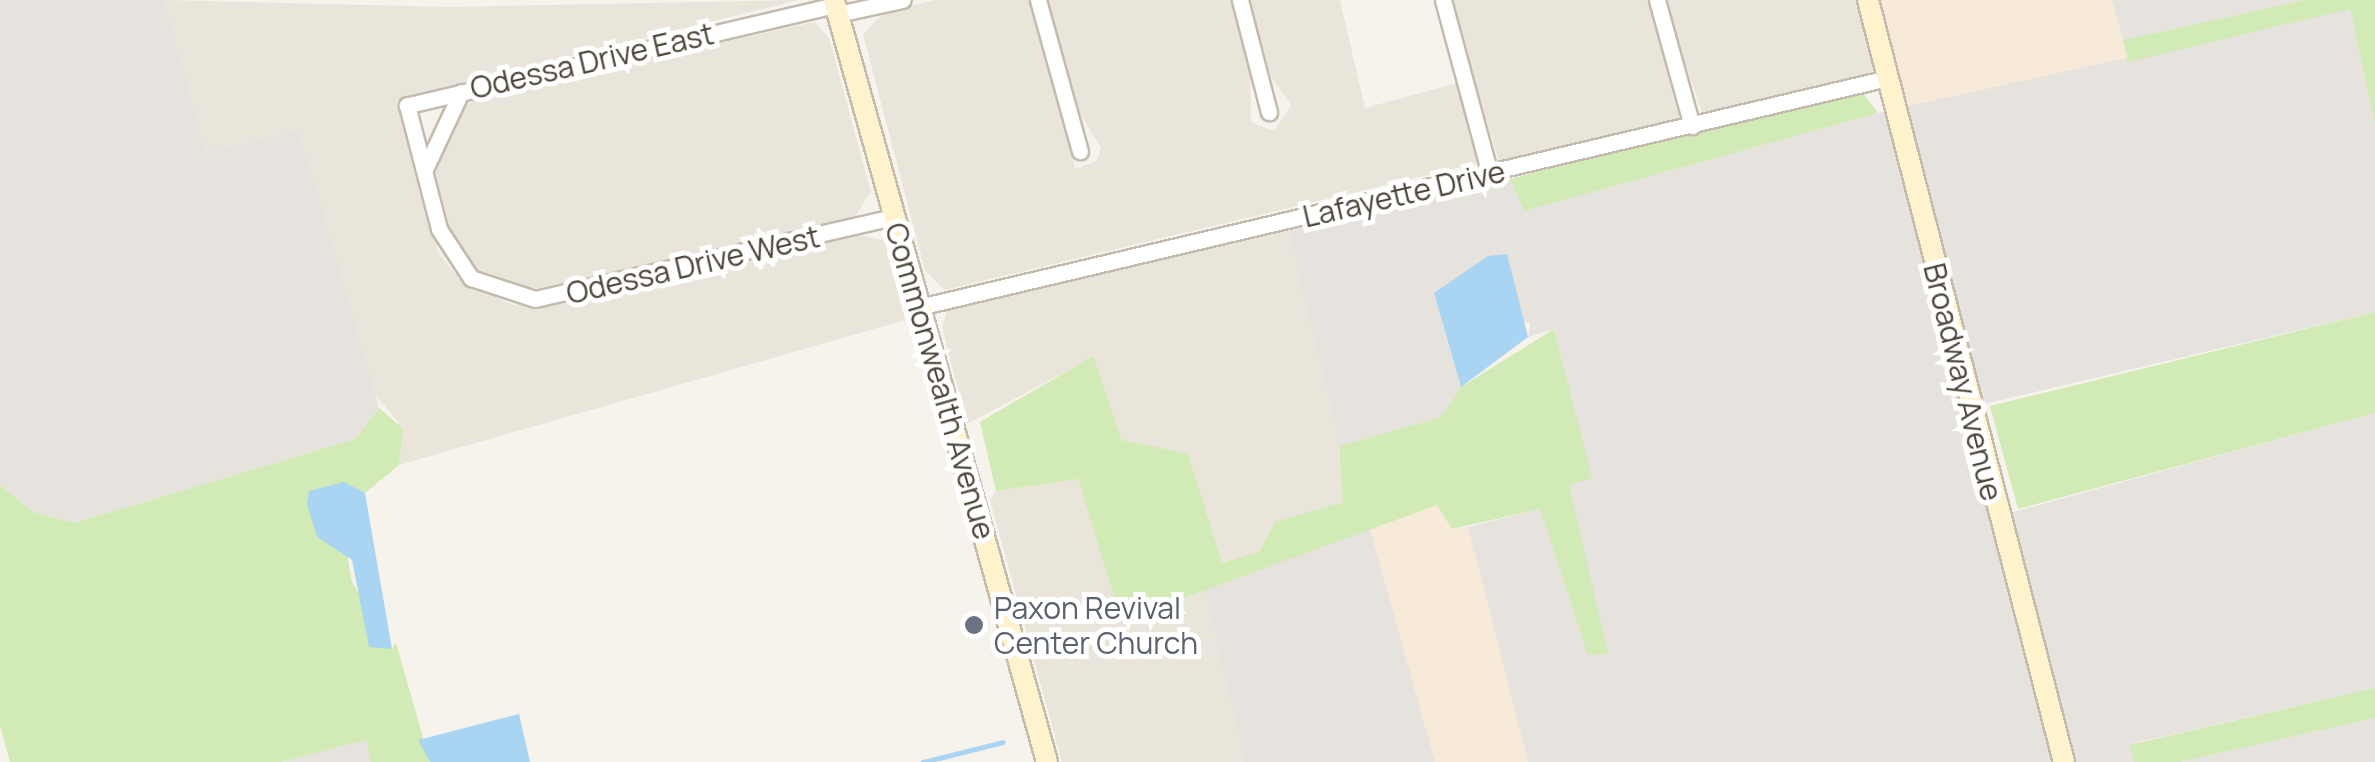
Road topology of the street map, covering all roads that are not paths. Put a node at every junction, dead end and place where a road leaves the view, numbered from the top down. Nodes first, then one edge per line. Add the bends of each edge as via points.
1 (902, 0) edge
2 (1038, 0) edge
3 (1240, 0) edge
4 (1443, 0) edge
5 (1657, 0) edge
6 (1868, 0) edge
7 (836, 6) edge
8 (1888, 78) junction
9 (461, 92) junction
10 (1269, 112) dead end
11 (1692, 126) junction
12 (1080, 151) dead end
13 (424, 171) junction
14 (1490, 174) junction
15 (894, 217) junction
16 (920, 307) junction
17 (1047, 762) edge
18 (2064, 762) edge

1 - 7 street, Odessa Drive East
2 - 12 street
3 - 10 street
4 - 14 street
5 - 11 street
6 - 8 street, Broadway Avenue
7 - 9 street, Odessa Drive East
7 - 15 street, Commonwealth Avenue
8 - 11 street, Lafayette Drive
8 - 18 street, Broadway Avenue
9 - 13 street
9 - 13 street, Odessa Drive East via 407,105
11 - 14 street, Lafayette Drive
13 - 15 street, Odessa Drive West via 456,261 491,291 566,296
14 - 16 street, Lafayette Drive
15 - 16 street, Commonwealth Avenue
16 - 17 street, Commonwealth Avenue

